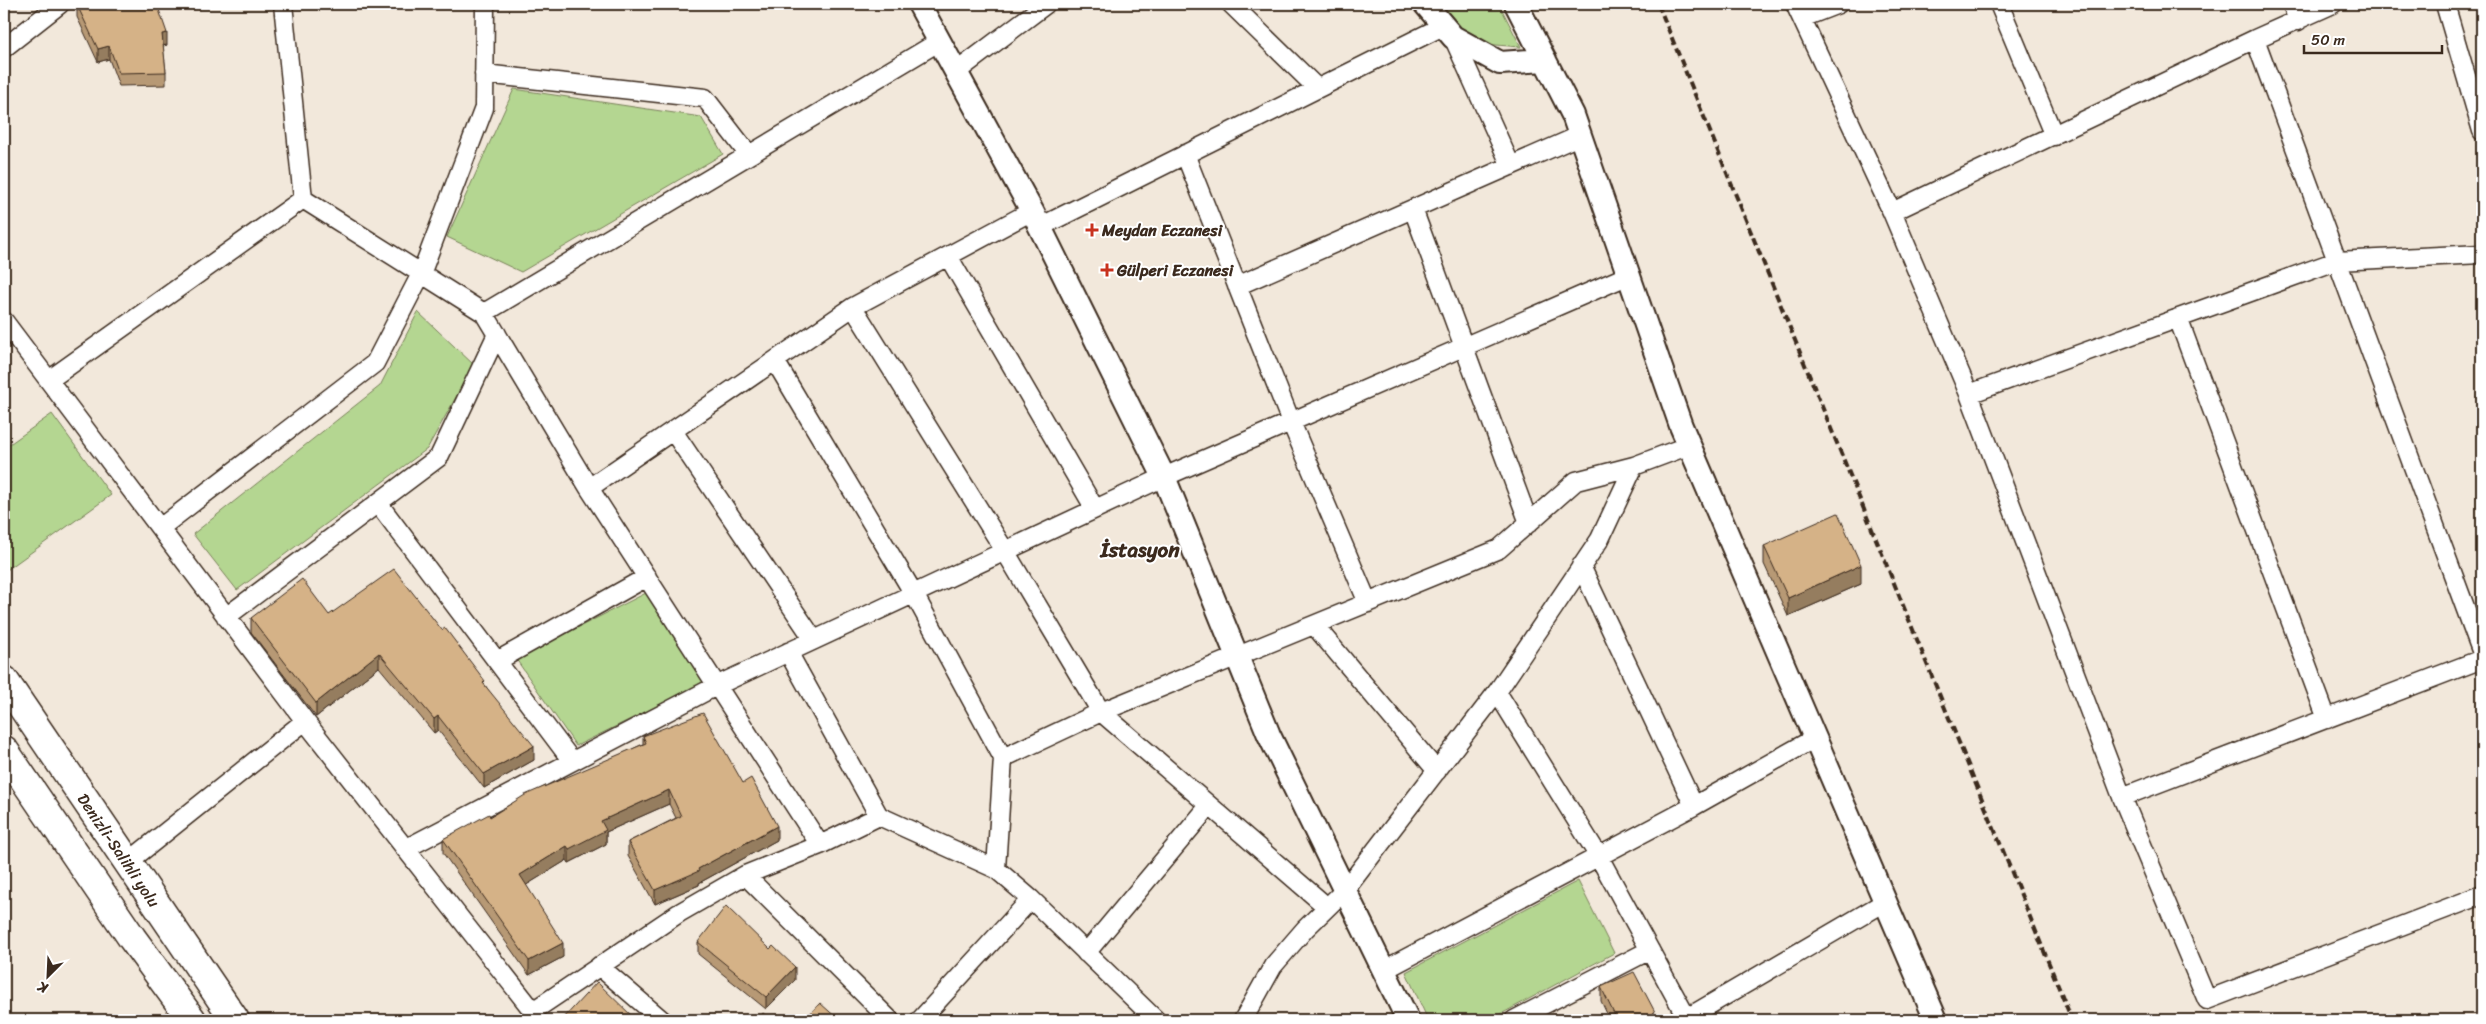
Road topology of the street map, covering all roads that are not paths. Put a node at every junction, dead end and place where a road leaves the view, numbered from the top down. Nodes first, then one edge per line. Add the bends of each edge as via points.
1 (60, 4) edge
2 (283, 4) edge
3 (485, 4) edge
4 (919, 4) edge
5 (1046, 4) edge
6 (1231, 4) edge
7 (1425, 4) edge
8 (1516, 4) edge
9 (1838, 4) edge
10 (1999, 4) edge
11 (2292, 4) edge
12 (2333, 4) edge
13 (2445, 4) edge
14 (1799, 11) edge
15 (2298, 21) junction
16 (1448, 31) junction
17 (2254, 39) junction
18 (940, 41) junction
19 (4, 48) edge
20 (1545, 60) junction
21 (956, 72) junction
22 (484, 74) junction
23 (1317, 88) junction
24 (2482, 131) edge
25 (1580, 135) junction
26 (2054, 136) junction
27 (1185, 154) junction
28 (748, 155) junction
29 (1511, 166) junction
30 (303, 199) junction
31 (1413, 209) junction
32 (1892, 212) junction
33 (1036, 219) junction
34 (2482, 254) edge
35 (948, 256) junction
36 (2336, 261) junction
37 (421, 274) junction
38 (1629, 275) junction
39 (1237, 286) junction
40 (853, 307) junction
41 (484, 313) junction
42 (2178, 318) junction
43 (4, 321) edge
44 (497, 334) junction
45 (1464, 346) junction
46 (775, 361) junction
47 (49, 380) junction
48 (1969, 394) junction
49 (1291, 422) junction
50 (673, 431) junction
51 (1690, 445) junction
52 (1634, 466) junction
53 (1164, 477) junction
54 (590, 488) junction
55 (378, 503) junction
56 (1095, 510) junction
57 (1529, 523) junction
58 (160, 528) junction
59 (1005, 551) junction
60 (1581, 566) junction
61 (647, 577) junction
62 (914, 594) junction
63 (1368, 603) junction
64 (226, 617) junction
65 (1314, 625) junction
66 (814, 640) junction
67 (788, 652) junction
68 (2482, 653) edge
69 (1238, 655) junction
70 (2482, 660) edge
71 (497, 661) junction
72 (4, 680) edge
73 (718, 685) junction
74 (1497, 692) junction
75 (1101, 712) junction
76 (2327, 719) junction
77 (305, 721) junction
78 (1815, 738) junction
79 (4, 750) edge
80 (1003, 758) junction
81 (572, 761) junction
82 (1436, 771) junction
83 (2122, 797) junction
84 (1210, 806) junction
85 (1694, 806) junction
86 (879, 816) junction
87 (820, 845) junction
88 (405, 849) junction
89 (1598, 855) junction
90 (127, 863) junction
91 (996, 869) junction
92 (745, 875) junction
93 (1345, 890) junction
94 (2482, 895) edge
95 (1031, 899) junction
96 (1886, 902) junction
97 (1327, 907) junction
98 (1650, 950) junction
99 (1086, 952) junction
100 (599, 966) junction
101 (1384, 970) junction
102 (529, 1016) edge
103 (1688, 1019) edge
104 (192, 1020) edge
105 (235, 1020) edge
106 (662, 1020) edge
107 (890, 1020) edge
108 (920, 1020) edge
109 (1156, 1020) edge
110 (1243, 1020) edge
111 (1408, 1020) edge
112 (1514, 1020) edge
113 (1936, 1020) edge

1 - 19 street
2 - 30 street
3 - 22 street
4 - 18 street
5 - 21 street
6 - 23 street
7 - 16 street
8 - 20 street
9 - 14 street
10 - 26 street
11 - 15 street
12 - 15 street
13 - 24 street
14 - 32 street
15 - 17 street
16 - 20 street via 1500,62
16 - 23 street
16 - 29 street
17 - 26 street
17 - 36 street
18 - 21 street
18 - 28 street
20 - 25 street
21 - 33 street
22 - 28 street via 705,98
22 - 37 street via 484,108
23 - 27 street
25 - 29 street
25 - 38 street
26 - 32 street
27 - 33 street
27 - 39 street
28 - 41 street
29 - 31 street
30 - 37 street
30 - 47 street
31 - 39 street
31 - 45 street
32 - 48 street
33 - 35 street
33 - 53 street
34 - 36 street
35 - 40 street
35 - 56 street
36 - 42 street
36 - 68 street
37 - 41 street
37 - 58 street via 375,363
38 - 45 street
38 - 51 street
39 - 49 street
40 - 46 street
40 - 59 street
41 - 44 street
42 - 48 street
42 - 76 street
43 - 47 street
44 - 54 street
44 - 55 street via 439,457
45 - 49 street
45 - 57 street
46 - 50 street
46 - 62 street
47 - 58 street
48 - 83 street
49 - 53 street
49 - 63 street
50 - 54 street
50 - 66 street
51 - 52 street
51 - 78 street
52 - 57 street via 1576,481
52 - 60 street via 1600,539
53 - 56 street
53 - 69 street
54 - 61 street
55 - 64 street
55 - 71 street
56 - 59 street
57 - 63 street via 1499,549
58 - 64 street
59 - 62 street
59 - 75 street
60 - 74 street
60 - 85 street
61 - 71 street
61 - 73 street
62 - 66 street
62 - 80 street
63 - 65 street
64 - 77 street
65 - 69 street
65 - 82 street
66 - 67 street
67 - 73 street
67 - 86 street
69 - 75 street
69 - 93 street via 1269,735
70 - 76 street
71 - 81 street
72 - 90 highway, Denizli-Salihli yolu
73 - 81 street
73 - 87 street
74 - 82 street
74 - 89 street
75 - 80 street
75 - 84 street
76 - 83 street
77 - 88 street
77 - 90 street
78 - 85 street
78 - 96 street
79 - 104 highway
80 - 91 street
81 - 88 street
82 - 93 street
83 - 94 street via 2207,1000
84 - 97 street
84 - 99 street
85 - 89 street
86 - 87 street
86 - 91 street
87 - 92 street
88 - 102 street
89 - 98 street
89 - 101 street
90 - 105 highway, Denizli-Salihli yolu
91 - 95 street
92 - 100 street via 679,913
92 - 107 street
93 - 97 street
93 - 101 street
95 - 99 street
95 - 108 street
96 - 103 street
96 - 113 street
97 - 110 street via 1304,928 1273,966
98 - 103 street
98 - 112 street
99 - 109 street
100 - 102 street
100 - 106 street
101 - 111 street

